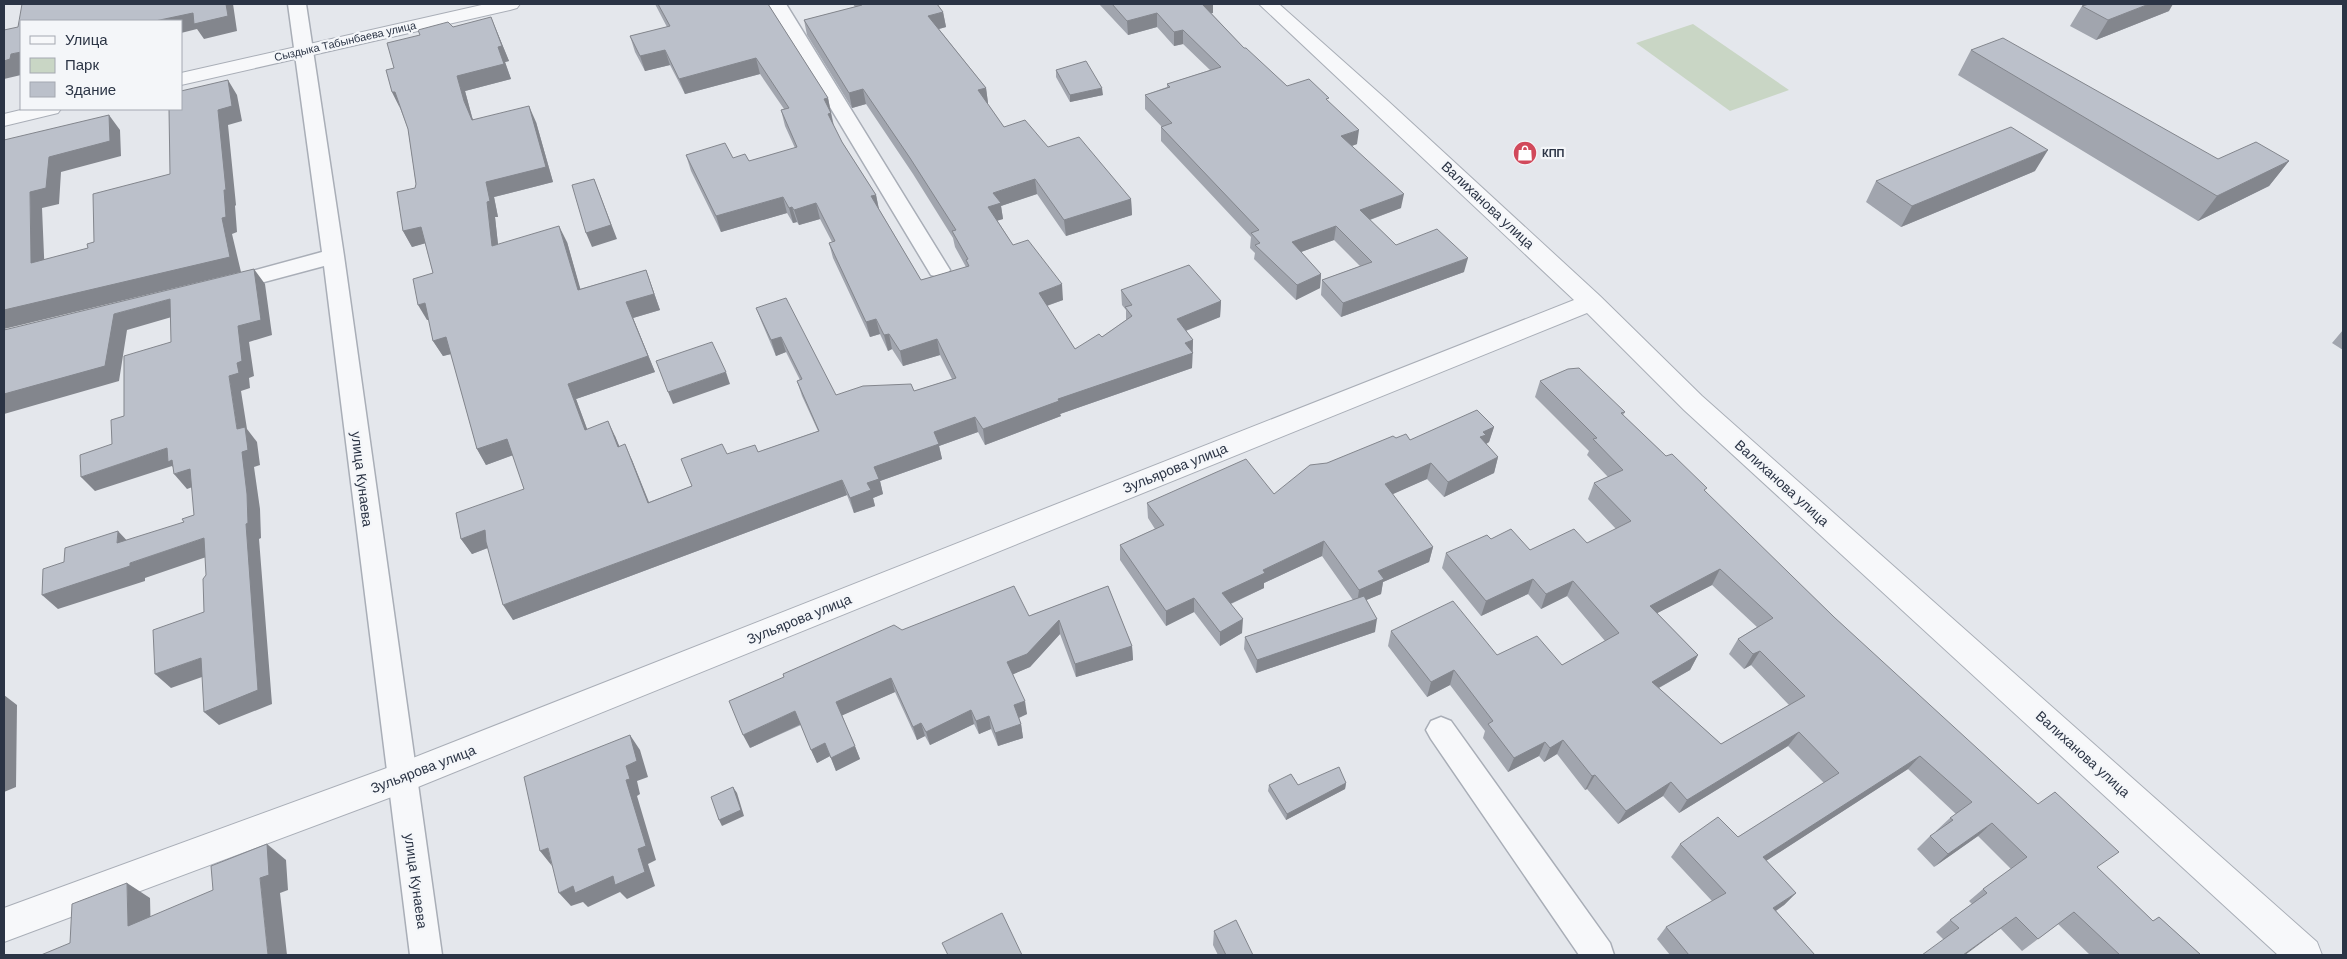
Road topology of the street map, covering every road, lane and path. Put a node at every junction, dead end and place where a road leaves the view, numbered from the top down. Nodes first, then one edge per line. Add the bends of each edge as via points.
1 (297, 4) edge
2 (510, 4) edge
3 (777, 4) edge
4 (1268, 4) edge
5 (302, 51) junction
6 (182, 79) edge
7 (47, 110) edge
8 (4, 120) edge
9 (333, 256) junction
10 (939, 270) dead end
11 (206, 290) edge
12 (1591, 302) junction
13 (1441, 730) dead end
14 (401, 778) junction
15 (4, 926) edge
16 (426, 955) edge
17 (1598, 955) edge
18 (2304, 955) edge

1 - 5 street, улица Кунаева
2 - 5 street, Сыздыка Табынбаева улица
3 - 10 street
4 - 12 street, Валиханова улица
5 - 6 street, Сыздыка Табынбаева улица
5 - 9 street, улица Кунаева
7 - 8 street
9 - 11 street
9 - 14 street, улица Кунаева
12 - 14 street, Зульярова улица
12 - 18 street, Валиханова улица via 1693,403
13 - 17 street
14 - 15 street, Зульярова улица
14 - 16 street, улица Кунаева

